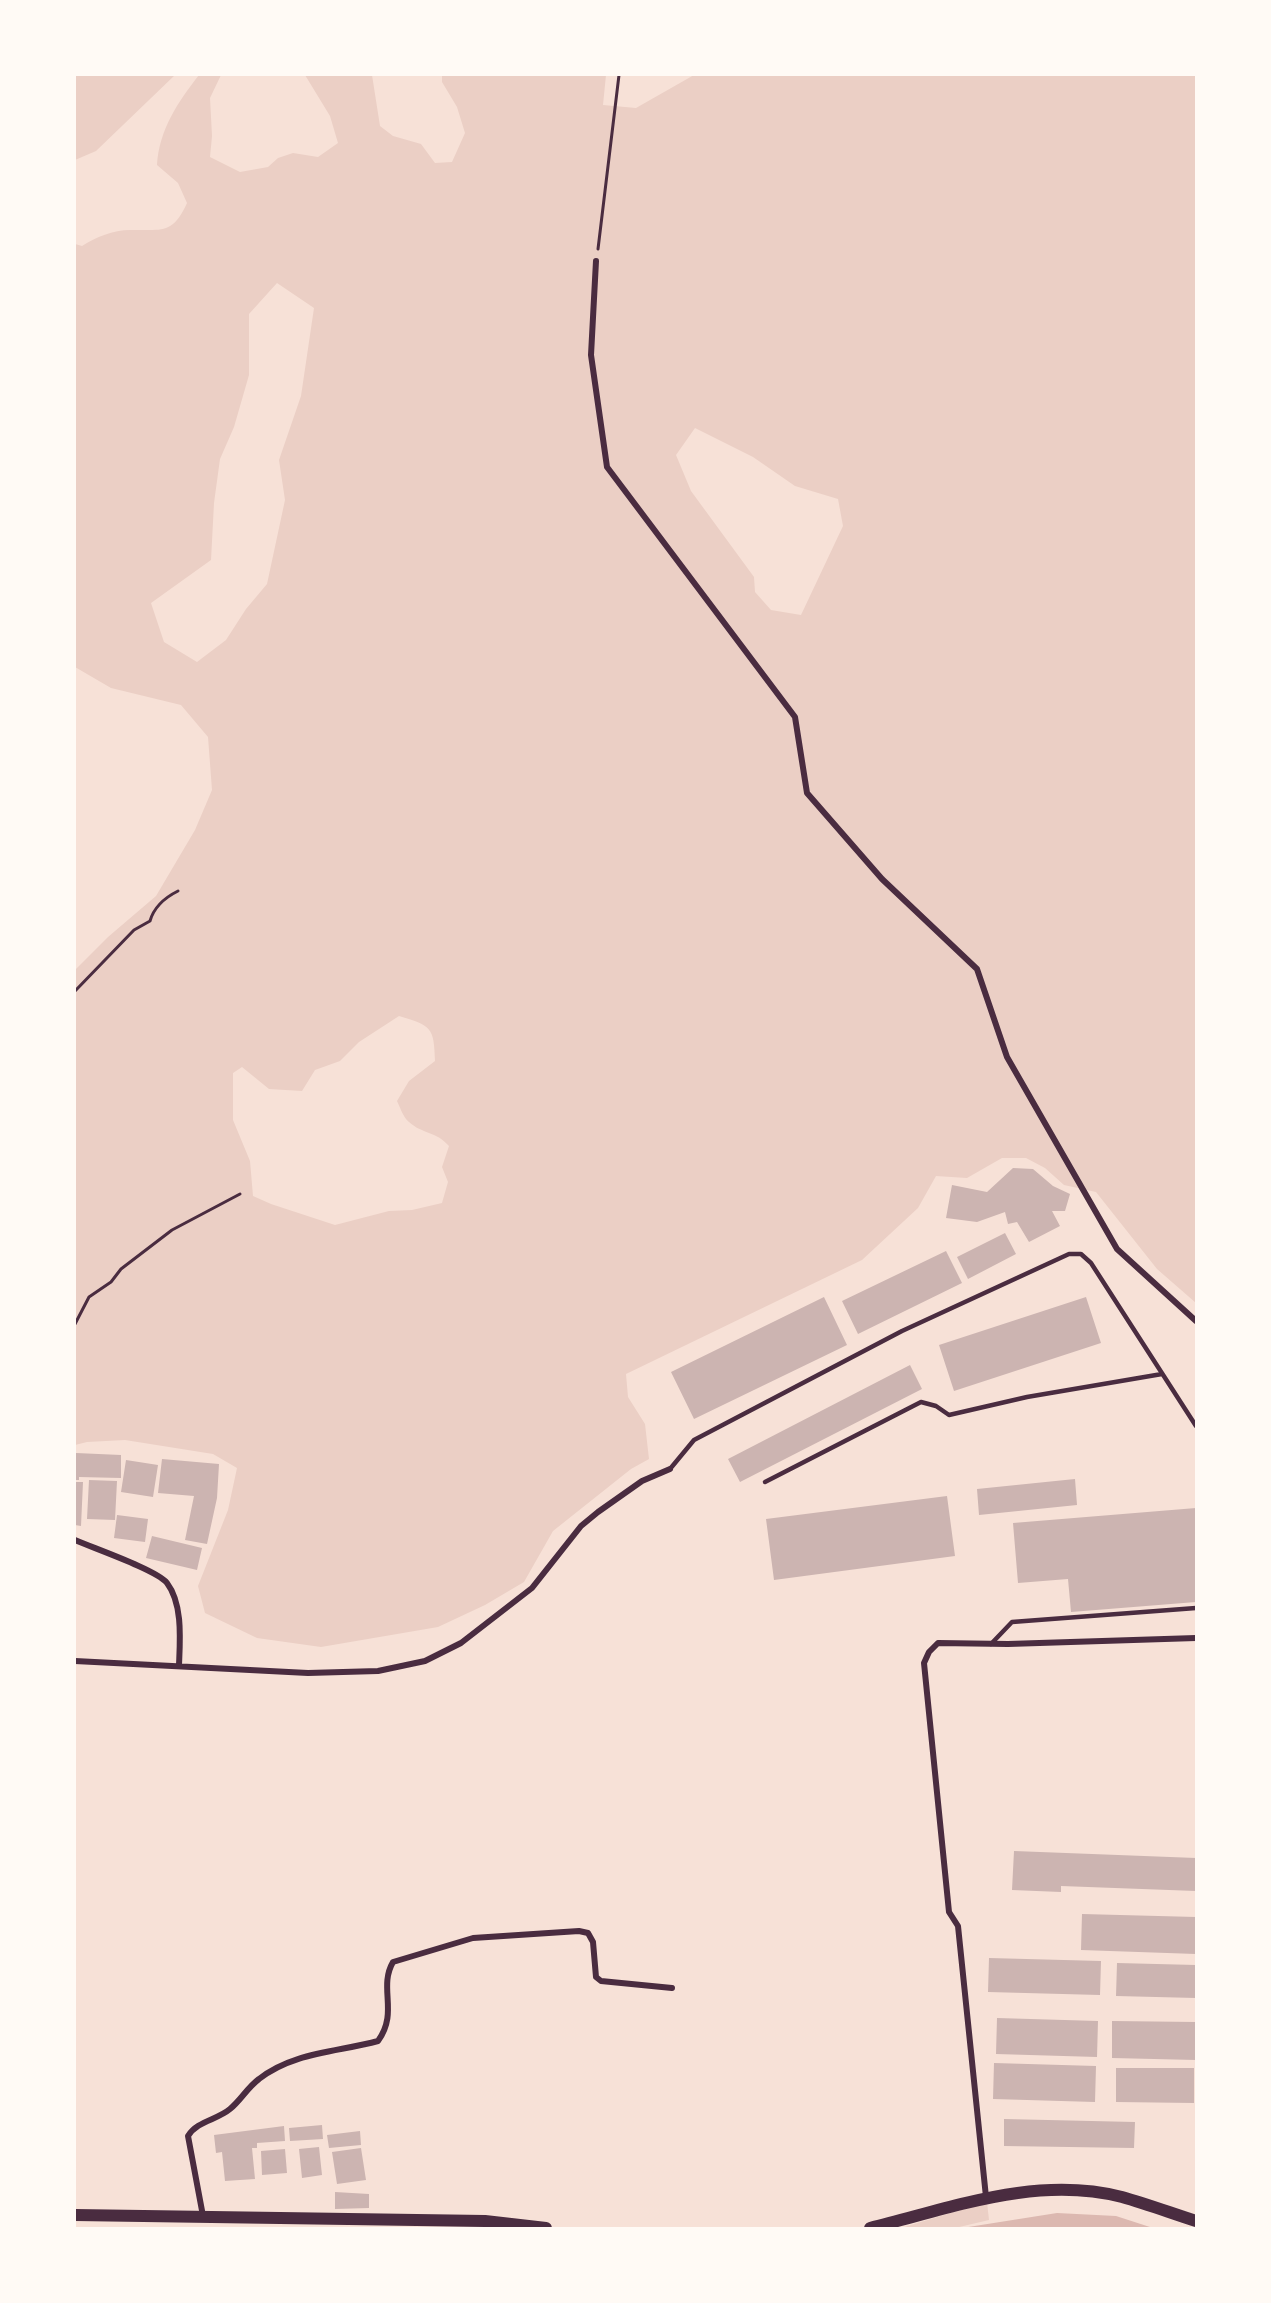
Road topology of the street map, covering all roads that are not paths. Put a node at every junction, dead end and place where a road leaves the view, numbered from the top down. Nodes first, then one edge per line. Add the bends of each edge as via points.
1 (597, 261) road end
2 (1196, 1321) edge
3 (1162, 1374) junction
4 (1196, 1426) edge
5 (670, 1469) joint
6 (765, 1482) dead end
7 (75, 1540) edge
8 (1196, 1608) edge
9 (1196, 1638) edge
10 (991, 1644) junction
11 (75, 1661) edge
12 (179, 1665) junction
13 (672, 1988) dead end
14 (986, 2197) junction
15 (75, 2215) edge
16 (203, 2216) junction
17 (1196, 2221) edge
18 (298, 2223) edge
19 (546, 2228) edge
20 (870, 2228) edge

1 - 2 street via 591,355 607,467 795,717 807,793 882,879 976,969 1007,1058 1117,1249
3 - 4 lane
3 - 5 lane via 1091,1263 1081,1254 1069,1254 902,1331 694,1440
3 - 6 lane via 1027,1397 950,1415 921,1402
5 - 12 street via 642,1481 598,1512 581,1526 532,1588 461,1643 425,1661 378,1671 308,1673
7 - 12 street via 167,1582 180,1635
8 - 10 lane via 1012,1622
9 - 10 street
10 - 14 street via 938,1643 924,1663 949,1912 958,1926
11 - 12 street
13 - 16 street via 601,1982 593,1942 588,1933 579,1931 473,1938 393,1962 388,1971 387,2029 378,2041 329,2050 277,2067 243,2092 231,2108 192,2129 188,2136
14 - 17 main road via 1071,2190 1120,2197
14 - 20 main road
15 - 16 main road
16 - 18 main road
18 - 19 main road via 485,2222

